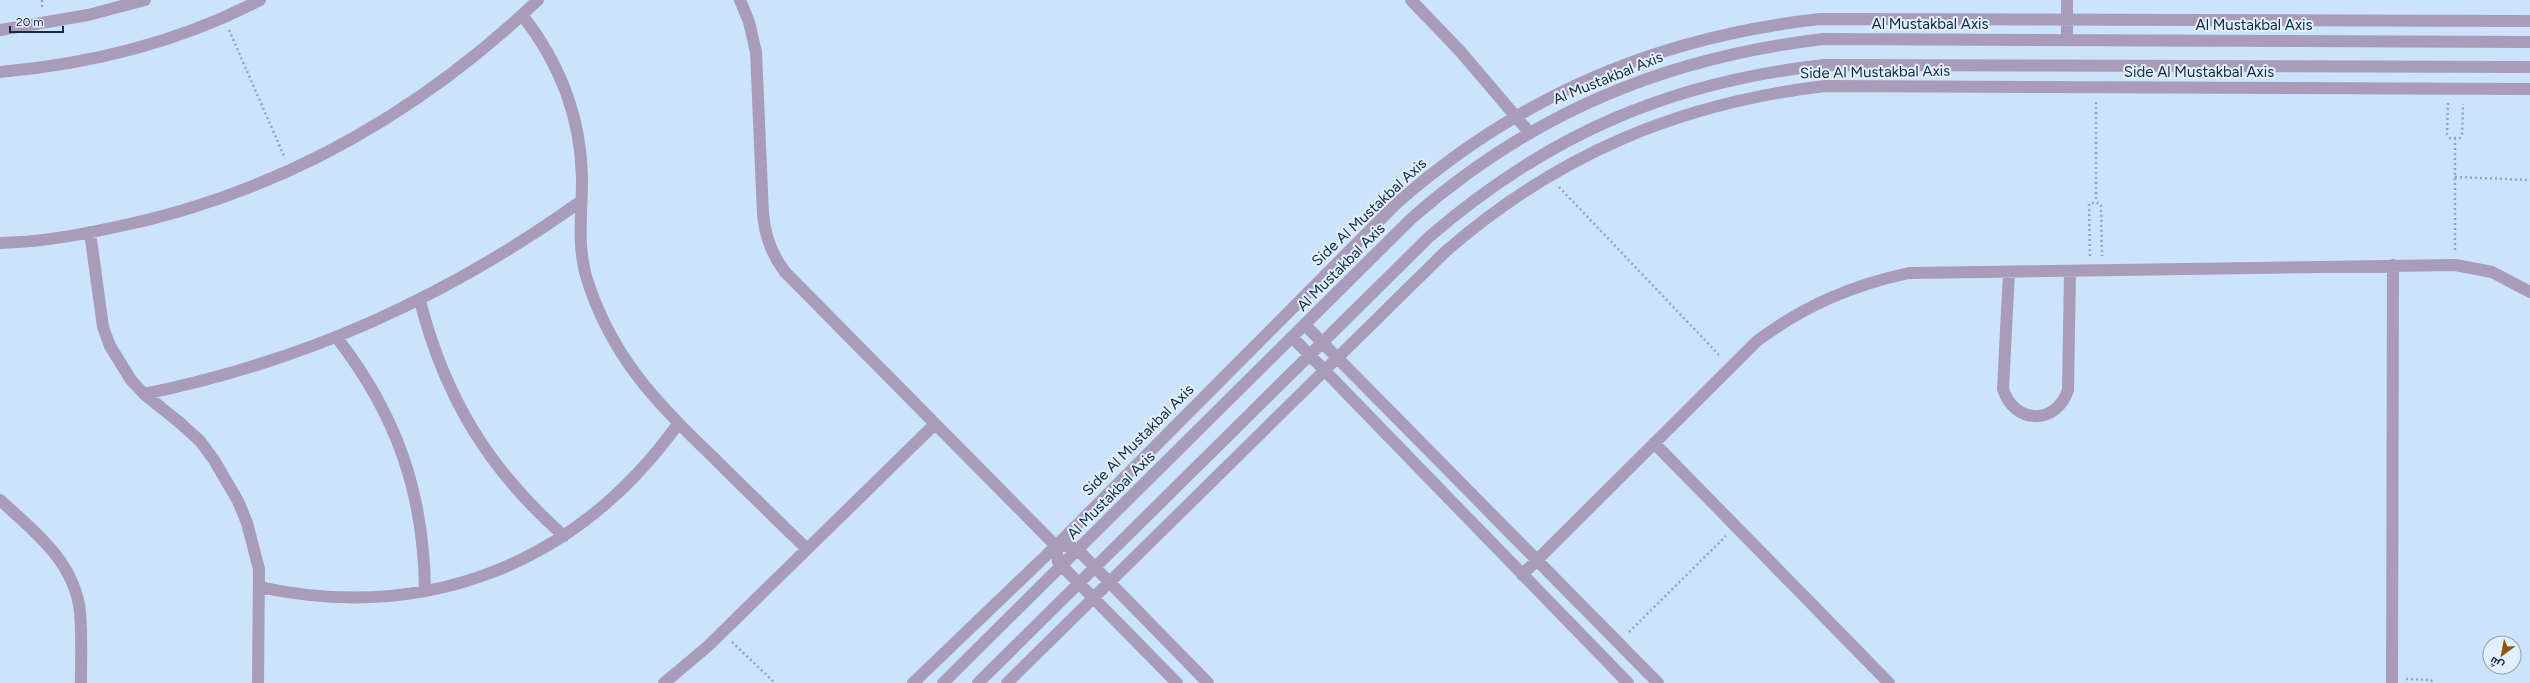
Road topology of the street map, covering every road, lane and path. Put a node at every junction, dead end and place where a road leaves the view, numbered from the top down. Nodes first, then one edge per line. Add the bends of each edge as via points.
1 (146, 0) edge
2 (260, 0) edge
3 (538, 0) edge
4 (740, 0) edge
5 (1411, 0) edge
6 (2067, 0) edge
7 (522, 15) junction
8 (224, 19) junction
9 (2067, 20) junction
10 (2530, 21) edge
11 (0, 30) edge
12 (2067, 40) junction
13 (2530, 42) edge
14 (2530, 67) edge
15 (0, 72) edge
16 (2096, 87) junction
17 (2449, 88) junction
18 (2463, 88) junction
19 (2530, 89) edge
20 (1516, 116) junction
21 (1530, 132) junction
22 (2456, 138) junction
23 (291, 171) junction
24 (1548, 176) junction
25 (2455, 177) junction
26 (2530, 180) edge
27 (580, 202) junction
28 (2096, 202) junction
29 (90, 232) junction
30 (0, 243) edge
31 (2456, 265) junction
32 (2392, 266) junction
33 (2096, 270) junction
34 (2070, 271) junction
35 (2009, 272) junction
36 (2530, 292) edge
37 (420, 301) junction
38 (1306, 326) junction
39 (337, 338) junction
40 (1293, 338) junction
41 (1323, 344) junction
42 (1310, 356) junction
43 (1337, 358) junction
44 (1730, 366) junction
45 (1324, 371) junction
46 (1225, 376) junction
47 (1240, 390) junction
48 (144, 394) junction
49 (678, 424) junction
50 (935, 424) junction
51 (1654, 443) junction
52 (0, 500) edge
53 (1736, 526) junction
54 (564, 536) junction
55 (1056, 546) junction
56 (807, 549) junction
57 (1078, 550) junction
58 (1537, 560) junction
59 (1062, 566) junction
60 (1095, 568) junction
61 (1522, 575) junction
62 (1109, 582) junction
63 (1079, 584) junction
64 (259, 587) junction
65 (425, 591) junction
66 (1093, 598) junction
67 (722, 632) junction
68 (1618, 642) junction
69 (2392, 681) edge
70 (81, 683) edge
71 (258, 683) edge
72 (664, 683) edge
73 (775, 683) edge
74 (913, 683) edge
75 (944, 683) edge
76 (978, 683) edge
77 (1007, 683) edge
78 (1177, 683) edge
79 (1208, 683) edge
80 (1628, 683) edge
81 (1658, 683) edge
82 (1889, 683) edge
83 (2433, 683) edge

1 - 11 street via 82,17
2 - 8 street
3 - 7 street
4 - 50 street via 749,22 756,52 763,214 773,253 785,272
5 - 20 street via 1460,51
6 - 9 street
7 - 23 street via 469,62 413,103 354,140
7 - 27 street via 549,53 568,95 580,146
8 - 15 street via 126,51 58,65
8 - 23 path
9 - 10 street, Side Al Mustakbal Axis
9 - 12 street
9 - 20 street, Side Al Mustakbal Axis via 1820,19 1742,30 1663,50 1624,63 1549,96
12 - 13 street, Al Mustakbal Axis
12 - 21 street, Al Mustakbal Axis via 1823,39 1754,49 1709,59 1633,82
14 - 41 street via 1824,65 1723,82 1678,94 1606,121 1546,151 1511,173 1482,193 1429,237
16 - 17 street, Side Al Mustakbal Axis
16 - 24 street, Side Al Mustakbal Axis via 1825,86 1792,90 1721,104 1657,124 1615,141
16 - 28 path
17 - 18 street, Side Al Mustakbal Axis
17 - 22 path via 2447,134 2448,137
18 - 19 street, Side Al Mustakbal Axis
18 - 22 path via 2462,134
20 - 21 street
20 - 46 street, Side Al Mustakbal Axis via 1454,156 1397,203
21 - 38 street, Al Mustakbal Axis via 1467,172 1412,218
22 - 25 path
23 - 29 street via 239,192 172,214
24 - 43 street, Side Al Mustakbal Axis via 1470,230
24 - 44 path
25 - 26 path
25 - 31 path
27 - 37 street via 502,255
27 - 49 street via 580,249 586,275 604,326 632,373
28 - 33 path via 2101,205
28 - 33 path via 2089,204
29 - 30 street
29 - 48 street via 103,327 119,364
31 - 32 street
31 - 36 street via 2492,272
32 - 33 street
32 - 69 street
33 - 34 street
34 - 35 street
34 - 35 street via 2068,390 2055,410 2048,414 2033,416 2016,410 2003,388
35 - 44 street via 1909,273 1853,287 1826,298 1778,325
37 - 39 street
37 - 54 street via 438,360 464,417 485,450 519,493
38 - 40 street, Al Mustakbal Axis
38 - 41 street
39 - 48 street via 222,376
39 - 65 street via 372,388 406,464 422,531
40 - 42 street
40 - 47 street, Al Mustakbal Axis
41 - 42 street
41 - 43 street
42 - 45 street
42 - 60 street
43 - 45 street, Side Al Mustakbal Axis
43 - 58 street
44 - 51 street
45 - 61 street
45 - 62 street, Side Al Mustakbal Axis
46 - 47 street
46 - 55 street, Side Al Mustakbal Axis
47 - 57 street, Al Mustakbal Axis
48 - 64 street via 200,441 227,480 238,501 254,546 259,569
49 - 54 street via 627,486
49 - 56 street
50 - 55 street
50 - 56 street
51 - 53 street
51 - 58 street
52 - 70 street via 43,539 63,564 70,578 80,612
53 - 68 path
53 - 82 street
54 - 65 street via 497,571
55 - 57 street via 1070,546
55 - 59 street via 1056,557
55 - 74 street, Side Al Mustakbal Axis
56 - 67 street
57 - 59 street, Al Mustakbal Axis
57 - 60 street
58 - 61 street
58 - 68 street
59 - 63 street
59 - 75 street, Al Mustakbal Axis
60 - 62 street
60 - 63 street
61 - 80 street
62 - 66 street, Side Al Mustakbal Axis
62 - 79 street
63 - 66 street
63 - 76 street
64 - 65 street via 286,593 342,598 398,596
64 - 71 street
66 - 77 street, Side Al Mustakbal Axis
66 - 78 street
67 - 72 street
67 - 73 path
68 - 81 street
69 - 83 path via 2430,680

